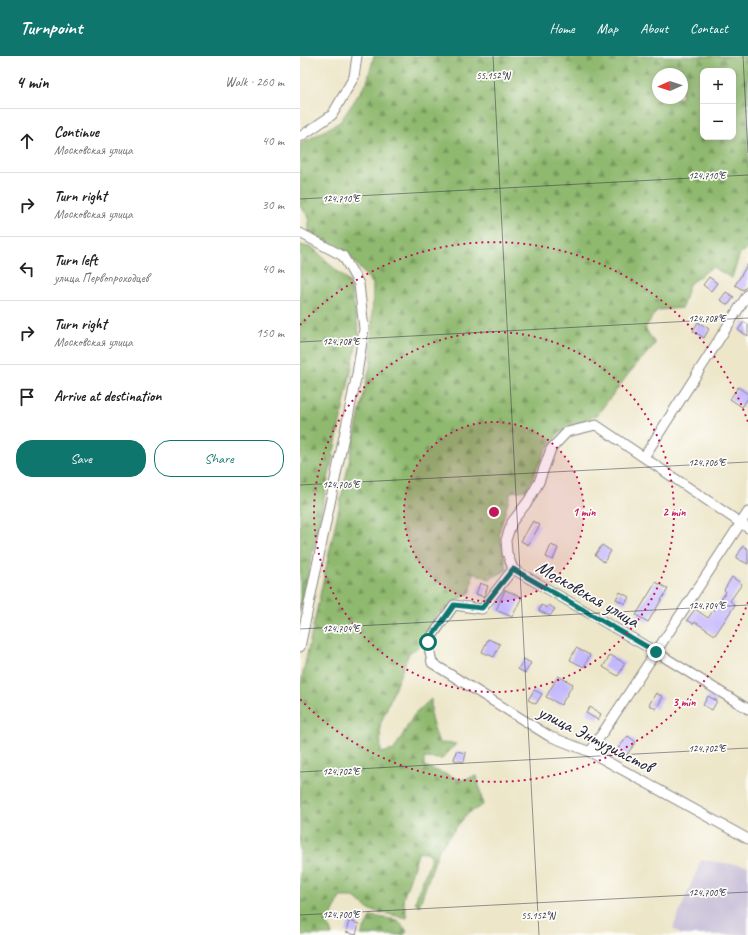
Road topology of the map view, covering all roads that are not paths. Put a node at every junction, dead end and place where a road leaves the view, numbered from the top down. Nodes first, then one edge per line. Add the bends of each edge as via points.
1 (357, 56) edge
2 (300, 137) edge
3 (300, 233) edge
4 (748, 294) edge
5 (644, 457) junction
6 (748, 512) edge
7 (744, 526) edge
8 (513, 569) junction
9 (300, 648) edge
10 (656, 652) junction
11 (748, 709) edge
12 (590, 752) junction
13 (748, 839) edge

1 - 2 street via 354,77 332,115
3 - 9 street via 343,256 359,284 364,329
4 - 5 street
5 - 7 street
5 - 8 street via 596,425 567,432 551,449 539,482 512,522 506,540 507,553
6 - 7 street
7 - 10 street
8 - 10 street, Московская улица
8 - 12 street, улица Энтузиастов via 482,608 454,605 428,642 432,664 549,736
10 - 11 street, Московская улица
10 - 12 street
12 - 13 street, улица Энтузиастов

